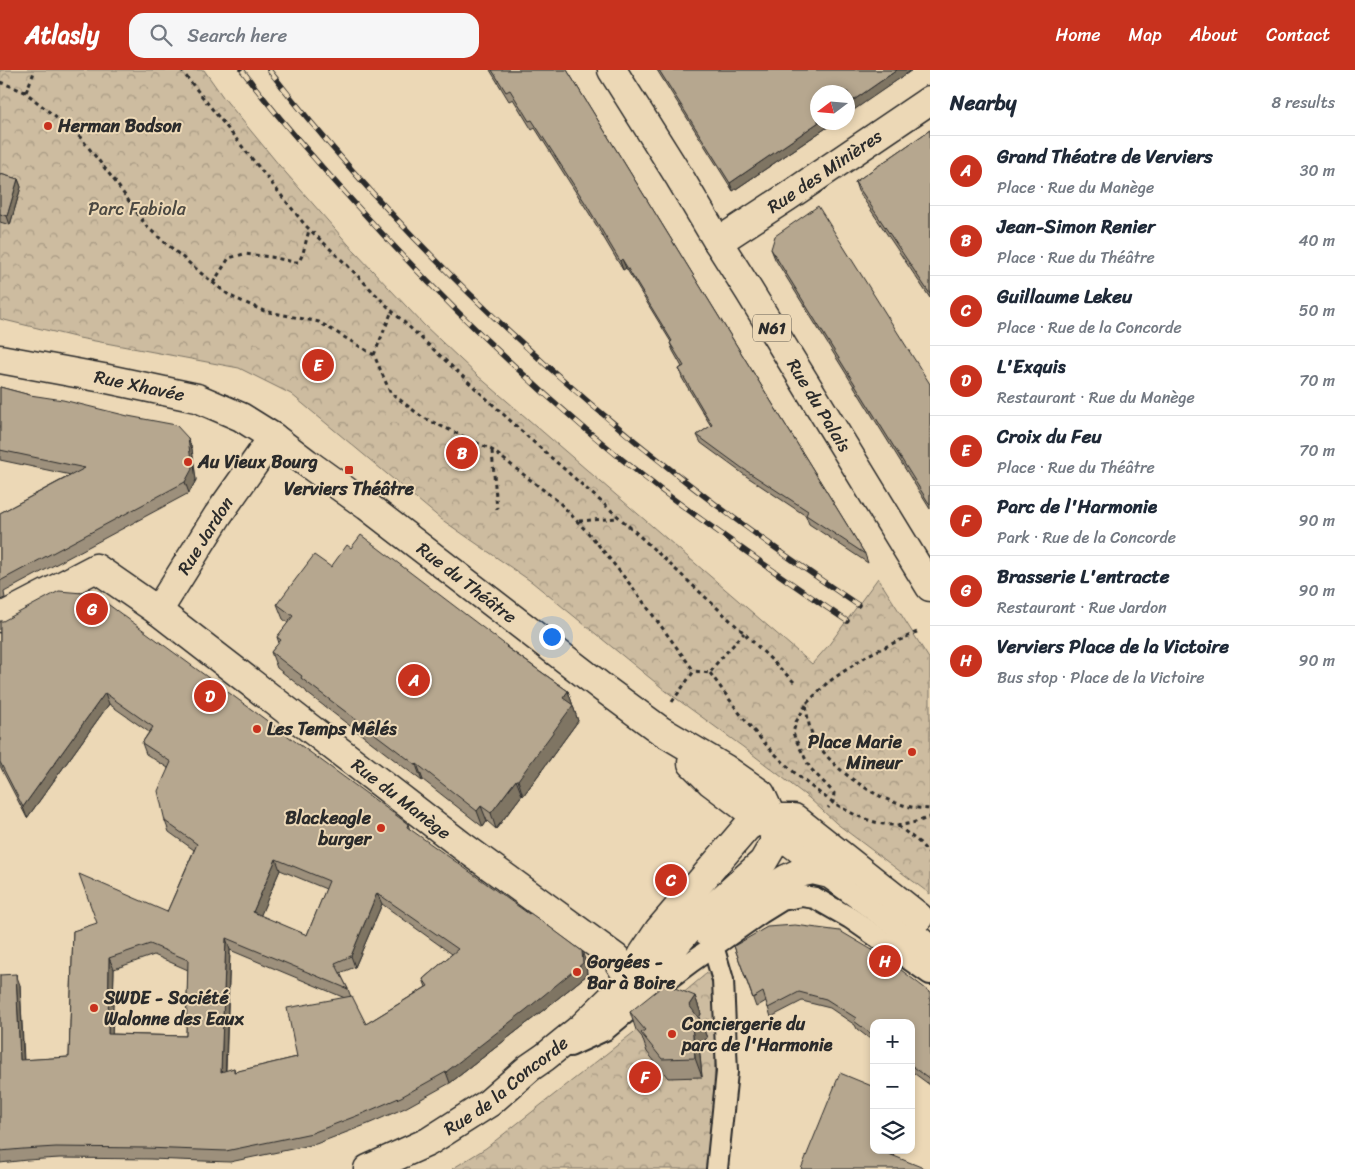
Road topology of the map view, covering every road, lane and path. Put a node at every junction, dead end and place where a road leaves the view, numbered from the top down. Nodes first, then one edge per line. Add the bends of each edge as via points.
1 (35, 70) edge
2 (180, 70) edge
3 (612, 70) edge
4 (0, 82) edge
5 (26, 92) junction
6 (930, 100) edge
7 (309, 229) junction
8 (718, 242) junction
9 (213, 282) junction
10 (392, 311) junction
11 (374, 355) junction
12 (0, 358) edge
13 (273, 437) junction
14 (492, 450) junction
15 (497, 509) dead end
16 (618, 518) junction
17 (578, 521) junction
18 (930, 587) edge
19 (158, 611) junction
20 (0, 618) edge
21 (918, 632) dead end
22 (744, 633) junction
23 (694, 671) junction
24 (710, 673) junction
25 (794, 682) dead end
26 (671, 703) dead end
27 (806, 704) junction
28 (660, 730) junction
29 (711, 782) junction
30 (833, 802) junction
31 (830, 807) dead end
32 (930, 809) edge
33 (930, 817) edge
34 (770, 823) junction
35 (898, 825) junction
36 (732, 843) junction
37 (930, 854) edge
38 (813, 870) junction
39 (930, 926) edge
40 (712, 946) junction
41 (930, 950) edge
42 (659, 964) junction
43 (930, 974) edge
44 (630, 980) junction
45 (545, 1057) junction
46 (368, 1169) edge
47 (717, 1169) edge

1 - 5 path
2 - 7 path
3 - 8 street, Rue du Palais / N61
4 - 5 path
5 - 9 path via 80,138 147,227
6 - 8 street, Rue des Minières
7 - 9 path via 299,262 244,254 229,258
7 - 10 path
8 - 18 street, Rue du Palais / N61
9 - 11 path via 230,296 264,311 320,322
10 - 11 path
10 - 16 path
11 - 14 path via 390,392 422,417
12 - 13 street, Rue Xhavée via 197,398 241,417
13 - 19 street, Rue Jardon via 218,515
13 - 28 street, Rue du Théâtre
14 - 15 path
14 - 17 path via 559,502
16 - 17 path
16 - 22 path
17 - 23 path via 633,588
19 - 20 street, Rue du Manège via 96,568
19 - 44 street, Rue du Manège via 461,845 616,958
21 - 27 path via 868,655 827,683
22 - 24 path
22 - 25 path
23 - 24 path
23 - 26 path
24 - 30 path via 749,725 783,762
27 - 30 path via 793,732 810,768 834,793
27 - 32 path via 810,730 835,764 871,792 903,805
28 - 29 street
28 - 34 street via 762,794
29 - 34 street
29 - 36 street via 727,813
30 - 31 path
30 - 35 path via 858,816
33 - 35 path
34 - 36 street, Rue de la Concorde via 747,827
34 - 38 street via 806,854
34 - 39 street via 794,818
34 - 42 street via 773,845 763,862 687,931
35 - 37 path
36 - 44 street, Rue de la Concorde via 660,930
38 - 41 street via 830,874
38 - 42 street, Rue de la Concorde via 780,882
40 - 43 lane via 782,900 802,896 815,898 850,918
40 - 45 lane via 605,1030
40 - 47 lane via 723,980 727,1072
42 - 44 street, Rue de la Concorde
44 - 45 street, Rue de la Concorde via 582,1027
45 - 46 street, Rue de la Concorde via 489,1103 428,1142

